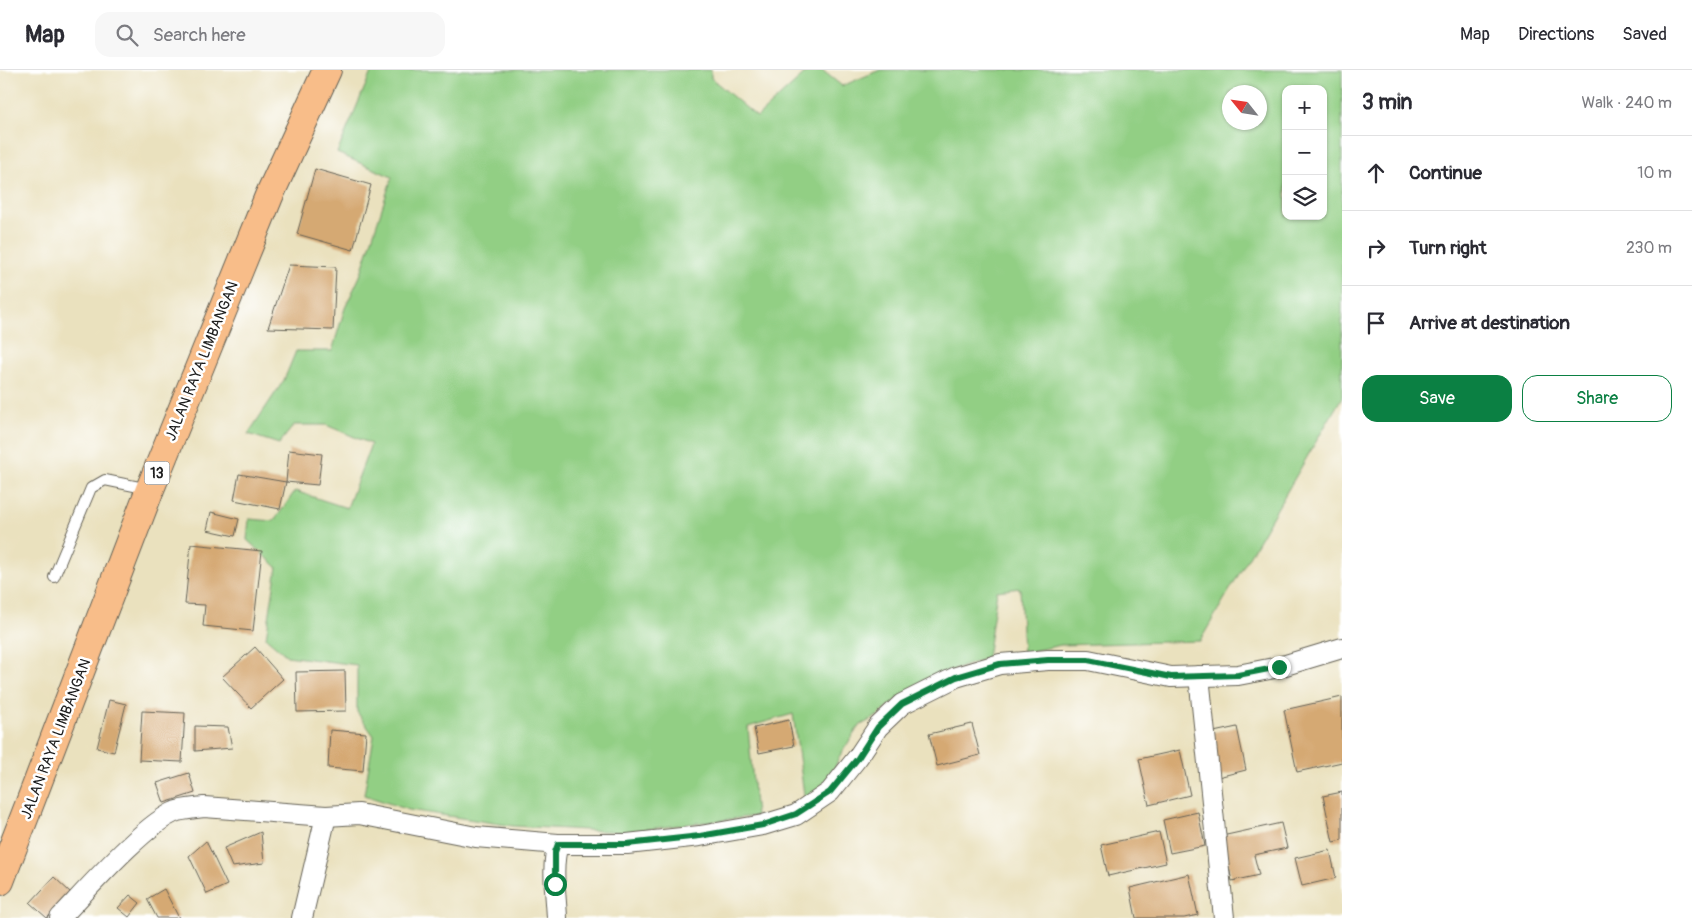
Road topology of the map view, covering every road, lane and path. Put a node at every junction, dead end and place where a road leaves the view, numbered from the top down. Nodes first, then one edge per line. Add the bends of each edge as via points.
1 (328, 70) edge
2 (150, 489) junction
3 (54, 578) dead end
4 (1342, 648) edge
5 (1199, 676) junction
6 (326, 816) junction
7 (557, 848) junction
8 (0, 880) edge
9 (60, 918) edge
10 (302, 918) edge
11 (557, 918) edge
12 (1224, 918) edge

1 - 2 highway, JALAN RAYA LIMBANGAN / 13 via 268,196
2 - 3 lane via 105,480 92,488
2 - 8 highway, JALAN RAYA LIMBANGAN / 13
4 - 5 street via 1271,669 1238,675
5 - 7 street via 1171,677 1088,660 1000,664 956,677 902,704 878,727 830,792 796,814 763,825 700,836
5 - 12 street
6 - 7 street via 359,814 476,837
6 - 9 street via 204,807 176,812 150,829
6 - 10 street
7 - 11 street

